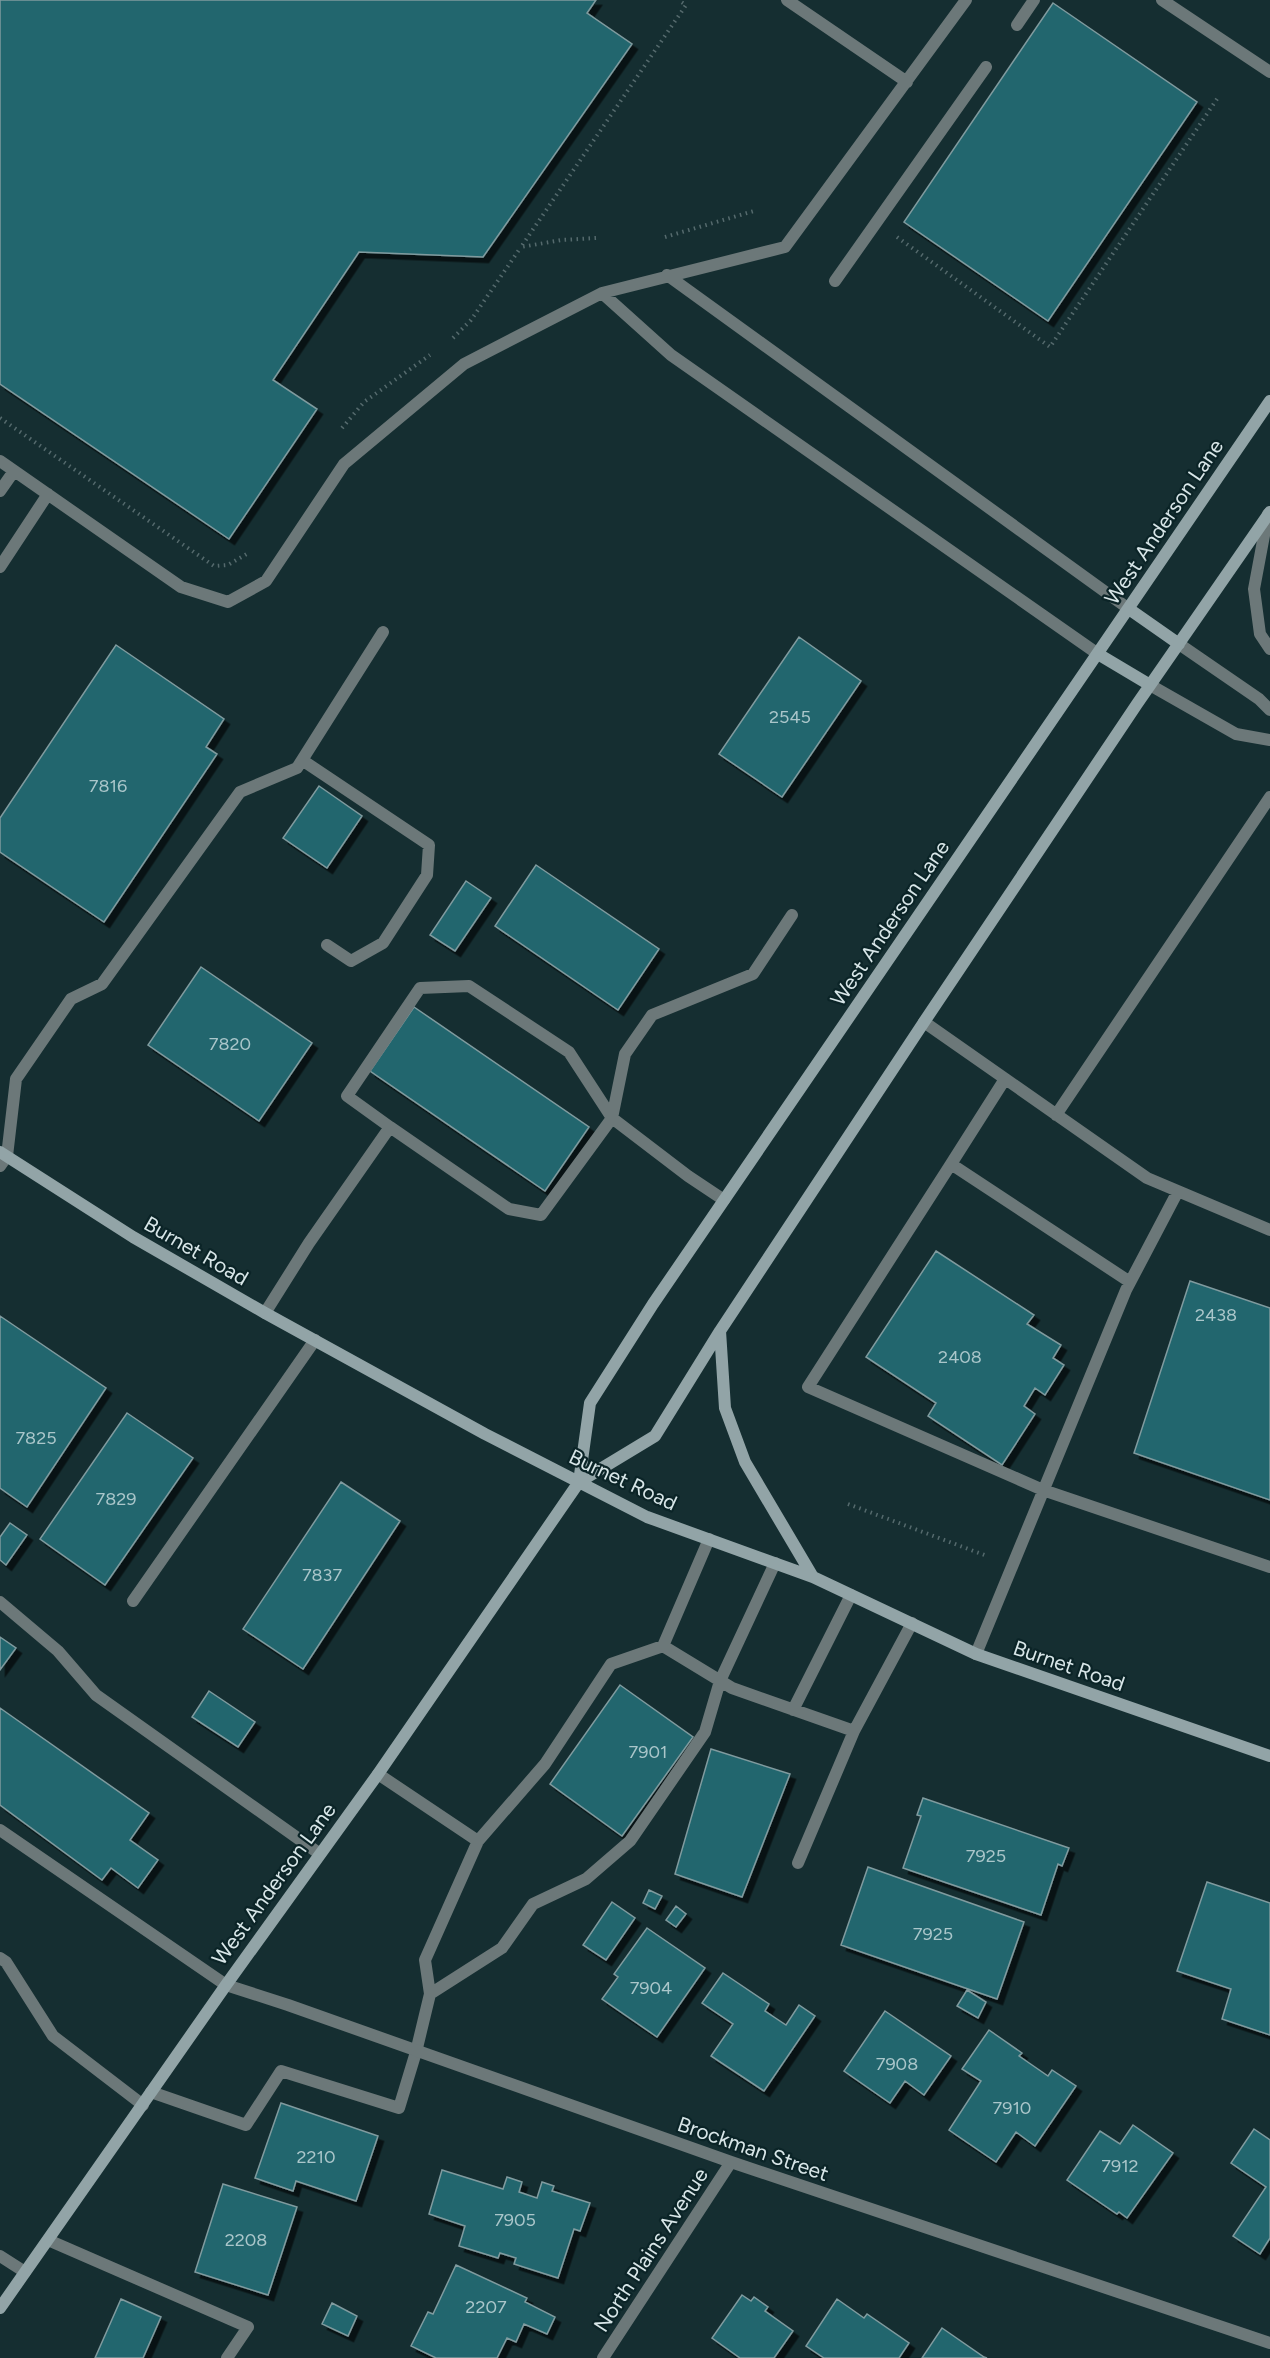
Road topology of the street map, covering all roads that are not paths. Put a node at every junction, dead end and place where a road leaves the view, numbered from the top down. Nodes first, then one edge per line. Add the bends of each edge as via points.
1 (787, 0) edge
2 (966, 0) edge
3 (1034, 0) edge
4 (1162, 0) edge
5 (1017, 25) dead end
6 (986, 67) dead end
7 (1270, 72) edge
8 (907, 82) junction
9 (667, 275) junction
10 (835, 281) dead end
11 (602, 292) junction
12 (1270, 401) edge
13 (0, 461) edge
14 (14, 471) junction
15 (0, 491) edge
16 (48, 494) junction
17 (1269, 513) edge
18 (0, 567) edge
19 (1129, 609) junction
20 (383, 632) dead end
21 (1179, 644) junction
22 (1270, 649) edge
23 (1098, 654) junction
24 (1150, 685) junction
25 (1270, 710) edge
26 (1270, 740) edge
27 (302, 760) junction
28 (1270, 797) edge
29 (792, 915) dead end
30 (327, 945) dead end
31 (924, 1022) junction
32 (1005, 1079) junction
33 (1056, 1115) junction
34 (612, 1118) junction
35 (390, 1127) junction
36 (2, 1158) edge
37 (951, 1164) junction
38 (1178, 1191) junction
39 (724, 1200) junction
40 (1270, 1230) edge
41 (1130, 1282) junction
42 (266, 1313) junction
43 (720, 1331) junction
44 (315, 1340) junction
45 (579, 1482) junction
46 (1043, 1490) junction
47 (709, 1539) junction
48 (775, 1563) junction
49 (1270, 1567) edge
50 (813, 1577) junction
51 (851, 1595) junction
52 (133, 1601) dead end
53 (0, 1602) edge
54 (912, 1623) junction
55 (663, 1646) junction
56 (976, 1654) junction
57 (720, 1681) junction
58 (793, 1710) junction
59 (854, 1731) junction
60 (1270, 1756) edge
61 (378, 1774) junction
62 (0, 1830) edge
63 (478, 1841) junction
64 (320, 1854) junction
65 (798, 1863) dead end
66 (0, 1958) edge
67 (226, 1985) junction
68 (430, 1994) junction
69 (416, 2052) junction
70 (152, 2092) junction
71 (143, 2105) junction
72 (731, 2162) junction
73 (48, 2240) junction
74 (0, 2256) edge
75 (25, 2272) junction
76 (0, 2308) edge
77 (1270, 2343) edge
78 (227, 2358) edge
79 (603, 2358) edge

1 - 8 street
2 - 8 street
3 - 5 street
4 - 7 street
6 - 10 street
8 - 9 street via 785,247
9 - 11 street
9 - 19 street
11 - 16 street via 464,364 360,450 344,464 266,581 228,602 181,587
11 - 23 street via 671,355
12 - 19 main road, West Anderson Lane
13 - 14 street
14 - 15 street
14 - 16 street
16 - 18 street
17 - 21 main road, West Anderson Lane
17 - 22 street via 1254,589 1260,634
19 - 21 main road
19 - 23 main road, West Anderson Lane
20 - 27 street
21 - 24 main road, West Anderson Lane
21 - 25 street
23 - 24 main road
23 - 39 main road, West Anderson Lane
24 - 26 street via 1236,734
24 - 31 main road, West Anderson Lane
27 - 30 street via 429,846 427,875 384,944 351,961
27 - 36 street via 297,768 240,792 102,984 71,999 16,1078
28 - 33 street
29 - 34 street via 753,974 652,1015 625,1054
31 - 32 street
31 - 43 main road, West Anderson Lane
32 - 33 street
32 - 37 street
33 - 38 street via 1147,1178
34 - 35 street via 541,1215 509,1209
34 - 35 street via 569,1052 469,986 452,985 420,988 347,1096
34 - 39 street
35 - 42 street via 309,1243
36 - 42 main road, Burnet Road
37 - 41 street
37 - 46 street via 808,1386
38 - 40 street
38 - 41 street
39 - 45 main road, West Anderson Lane via 590,1403
41 - 46 street
42 - 44 main road, Burnet Road
43 - 45 main road, West Anderson Lane via 655,1436
43 - 50 main road via 725,1408 745,1462
44 - 45 main road, Burnet Road
44 - 52 street
45 - 47 main road, Burnet Road via 647,1517
45 - 61 main road, West Anderson Lane
46 - 49 street
46 - 56 street
47 - 48 main road, Burnet Road
47 - 55 street
48 - 50 main road, Burnet Road
48 - 57 street
50 - 51 main road, Burnet Road
51 - 54 main road, Burnet Road
51 - 58 street
53 - 64 street via 58,1651 96,1695
54 - 56 main road, Burnet Road
54 - 59 street
55 - 57 street
55 - 63 street via 611,1665 545,1764
56 - 60 main road, Burnet Road
57 - 58 street
57 - 68 street via 705,1732 630,1841 586,1879 533,1904 502,1948
58 - 59 street
59 - 65 street
61 - 63 street
61 - 64 main road, West Anderson Lane
62 - 67 street, Brockman Street
63 - 68 street via 425,1960
64 - 67 main road, West Anderson Lane
66 - 71 street via 53,2036
67 - 69 street, Brockman Street
67 - 70 main road, West Anderson Lane
68 - 69 street
69 - 70 street via 399,2108 281,2071 246,2125
69 - 72 street, Brockman Street
70 - 71 main road, West Anderson Lane
71 - 73 main road, West Anderson Lane
72 - 77 street, Brockman Street
72 - 79 street, North Plains Avenue
73 - 75 main road, West Anderson Lane
73 - 78 street via 248,2327
74 - 75 street
75 - 76 main road, West Anderson Lane

